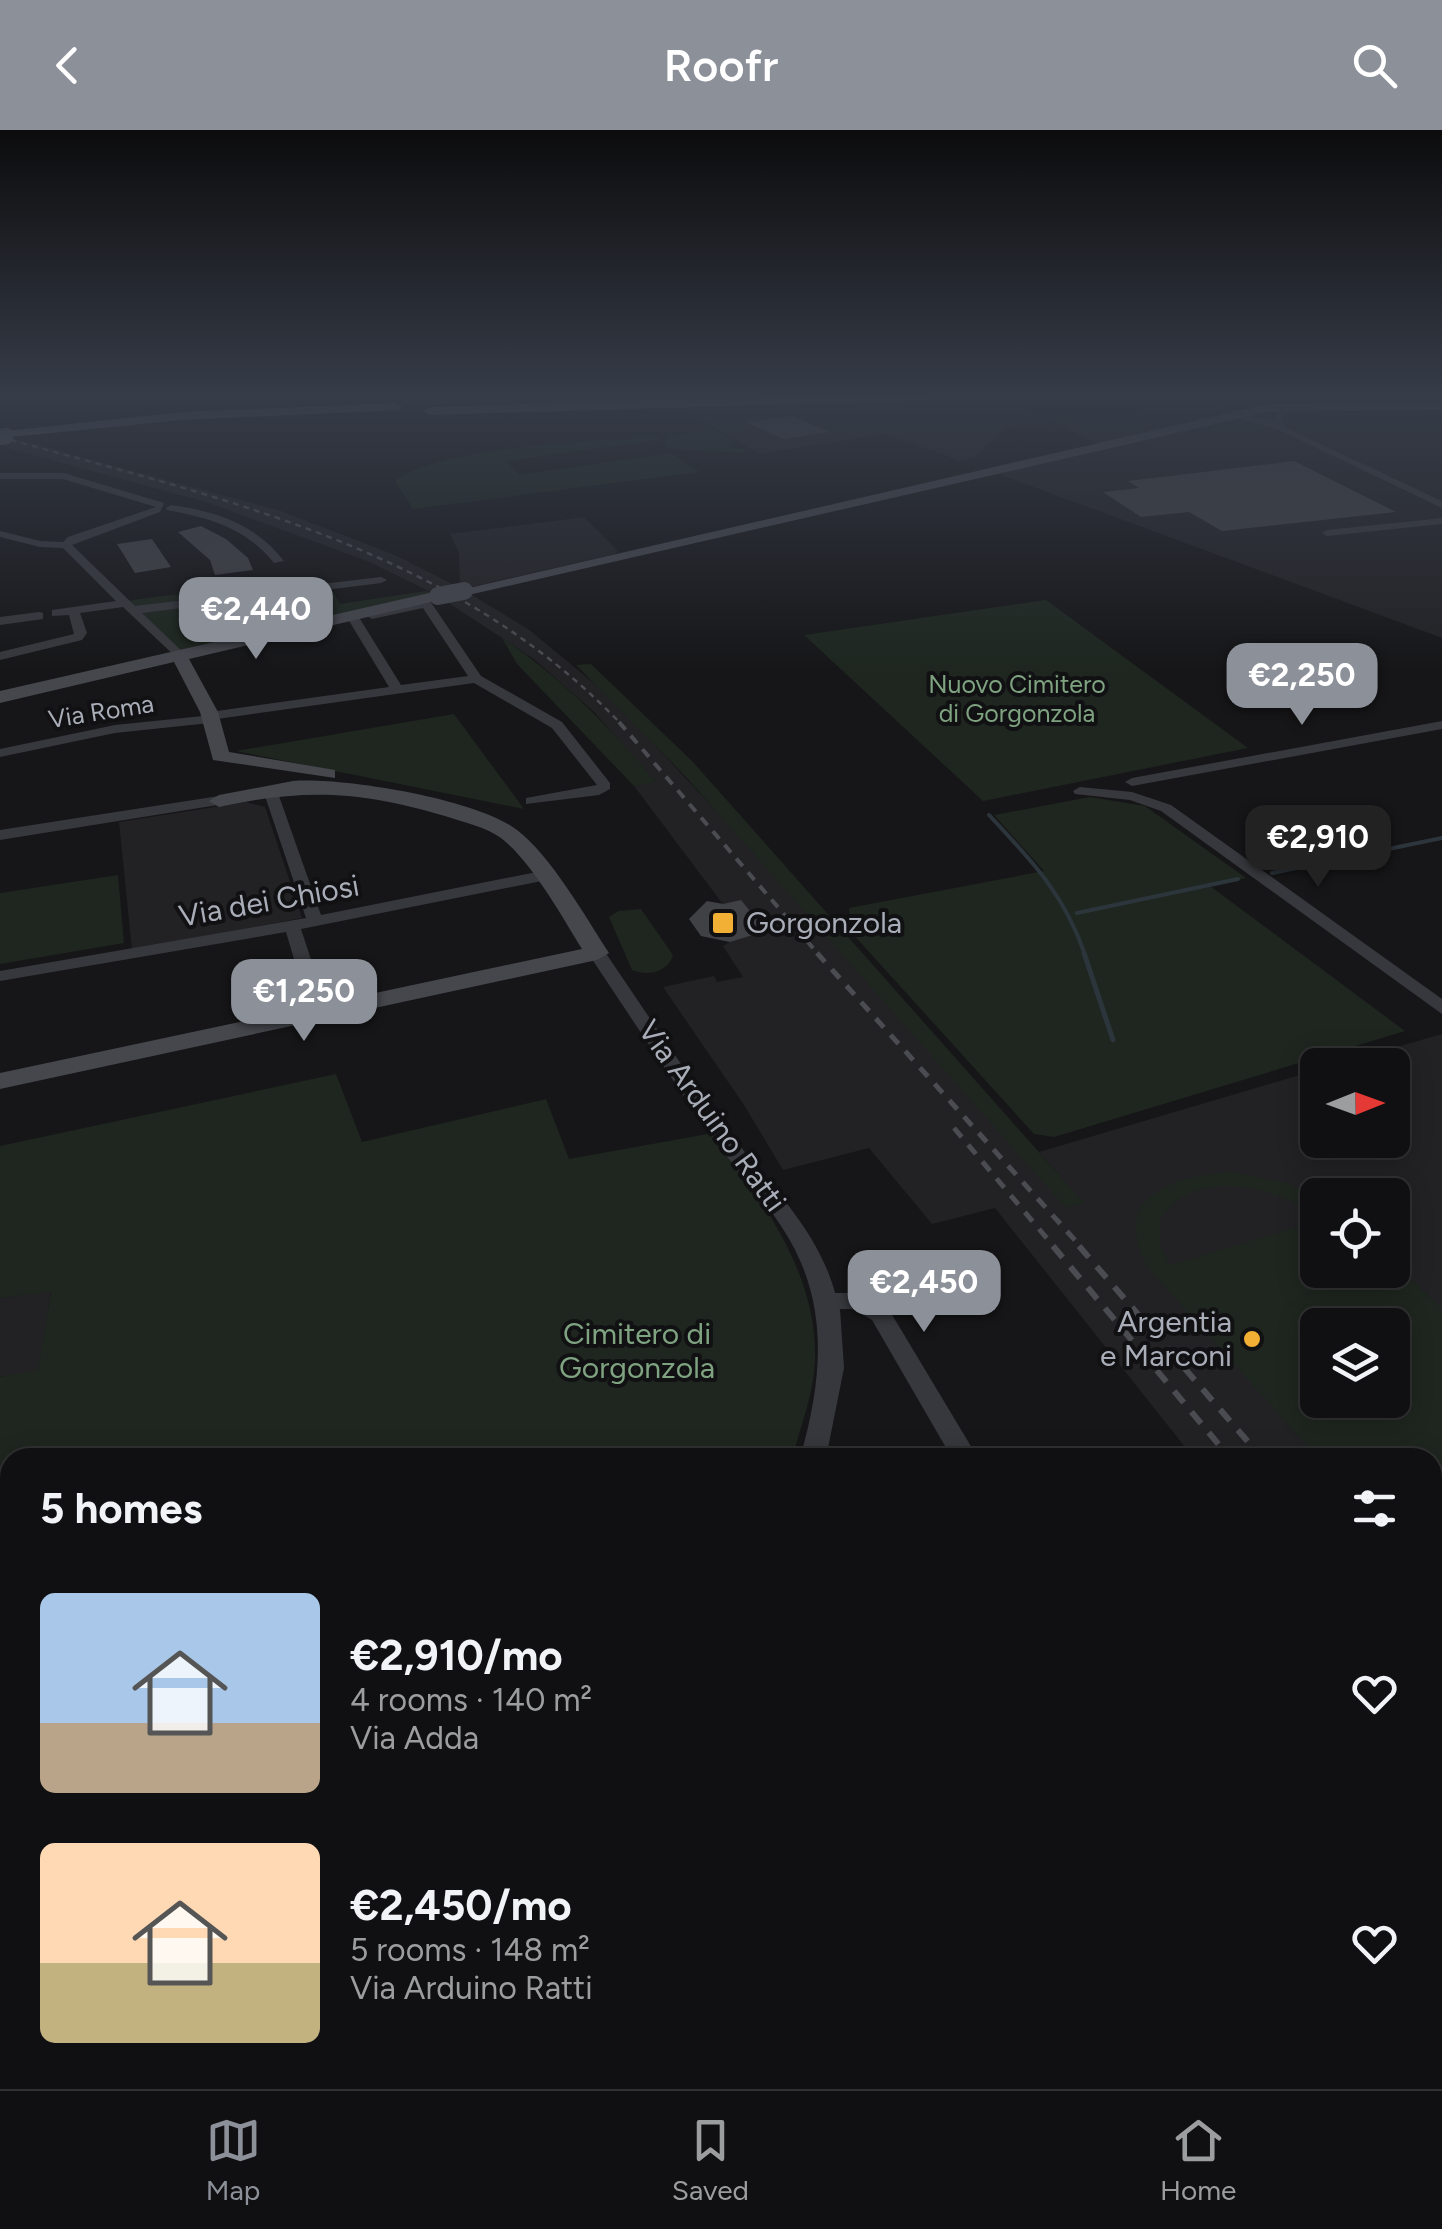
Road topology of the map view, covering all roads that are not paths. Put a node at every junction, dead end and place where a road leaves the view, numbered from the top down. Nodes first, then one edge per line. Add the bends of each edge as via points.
1 (99, 487) edge
2 (923, 487) edge
3 (1405, 487) edge
4 (1442, 505) edge
5 (162, 508) junction
6 (1442, 521) edge
7 (1327, 532) dead end
8 (0, 534) edge
9 (66, 545) junction
10 (278, 562) dead end
11 (381, 580) dead end
12 (132, 607) junction
13 (73, 610) junction
14 (56, 613) dead end
15 (39, 616) dead end
16 (354, 619) junction
17 (0, 622) edge
18 (331, 624) dead end
19 (0, 656) edge
20 (180, 656) junction
21 (476, 679) junction
22 (396, 690) junction
23 (0, 697) edge
24 (210, 718) junction
25 (1442, 726) edge
26 (0, 752) edge
27 (273, 767) junction
28 (1170, 775) junction
29 (300, 779) junction
30 (1132, 782) junction
31 (1080, 792) dead end
32 (267, 794) junction
33 (1144, 799) junction
34 (219, 801) joint
35 (531, 801) dead end
36 (1164, 801) junction
37 (0, 834) edge
38 (547, 875) junction
39 (313, 915) dead end
40 (294, 930) dead end
41 (594, 948) junction
42 (0, 976) edge
43 (313, 994) dead end
44 (1442, 1008) edge
45 (0, 1068) edge
46 (0, 1082) edge
47 (826, 1300) junction
48 (815, 1448) edge
49 (958, 1448) edge

1 - 5 street
2 - 20 street, bridge
3 - 4 street
5 - 9 street
5 - 10 street via 203,512 246,530
6 - 7 street
8 - 9 street
9 - 12 street
11 - 12 street
12 - 13 street
12 - 20 street
13 - 14 street
13 - 19 street via 77,638
15 - 17 street
16 - 18 street
16 - 21 street via 426,604
16 - 22 street
20 - 23 street
20 - 24 street
21 - 22 street, Via Roma
21 - 35 street via 557,725 604,784
22 - 24 street, Via Roma
24 - 26 street, Via Roma
24 - 27 street via 218,754
25 - 28 street
27 - 29 street
27 - 32 street via 290,779
27 - 32 street via 250,769 233,780 238,789
28 - 30 street
28 - 36 street
29 - 32 street
29 - 38 street via 467,816 510,834
30 - 33 street
30 - 36 street
31 - 33 street
32 - 34 street
32 - 39 street
33 - 36 street
34 - 37 street
36 - 44 street
38 - 41 street
38 - 42 street, Via dei Chiosi
40 - 43 street
41 - 45 street
41 - 46 street
41 - 47 street, Via Arduino Ratti via 723,1138 798,1234
47 - 48 street, Via Arduino Ratti via 833,1376
47 - 49 street via 858,1301 880,1314

